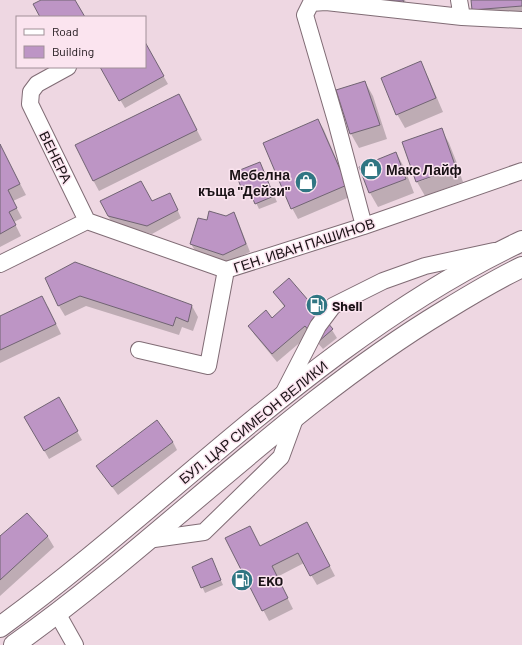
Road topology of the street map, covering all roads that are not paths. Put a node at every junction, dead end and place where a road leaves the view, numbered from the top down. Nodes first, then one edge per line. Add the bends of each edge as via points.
1 (459, 0) edge
2 (462, 17) junction
3 (522, 20) edge
4 (66, 68) edge
5 (522, 171) edge
6 (87, 221) junction
7 (364, 226) junction
8 (522, 241) edge
9 (504, 249) junction
10 (0, 264) edge
11 (522, 267) edge
12 (226, 270) junction
13 (139, 350) dead end
14 (281, 398) junction
15 (296, 416) junction
16 (147, 540) junction
17 (57, 613) junction
18 (0, 627) edge
19 (14, 645) edge
20 (75, 645) edge

1 - 2 street
2 - 3 street
2 - 7 street via 326,2 310,3 305,15
4 - 6 street, ВЕНЕРА via 37,84 31,92 30,104
5 - 7 street, ГЕН. ИВАН ПАШИНОВ
6 - 10 street
6 - 12 street, ГЕН. ИВАН ПАШИНОВ
7 - 12 street, ГЕН. ИВАН ПАШИНОВ
8 - 9 main road, БУЛ. ЦАР СИМЕОН ВЕЛИКИ
9 - 14 main road, БУЛ. ЦАР СИМЕОН ВЕЛИКИ via 405,307 341,351
9 - 14 street via 425,266 383,281 333,306 318,326
11 - 15 main road, БУЛ. ЦАР СИМЕОН ВЕЛИКИ via 480,289 410,332 355,370
12 - 13 street via 208,366
14 - 18 main road, БУЛ. ЦАР СИМЕОН ВЕЛИКИ via 42,596
15 - 16 main road, БУЛ. ЦАР СИМЕОН ВЕЛИКИ
15 - 16 street via 281,457 204,532
16 - 17 main road, БУЛ. ЦАР СИМЕОН ВЕЛИКИ
17 - 19 main road, БУЛ. ЦАР СИМЕОН ВЕЛИКИ
17 - 20 street

